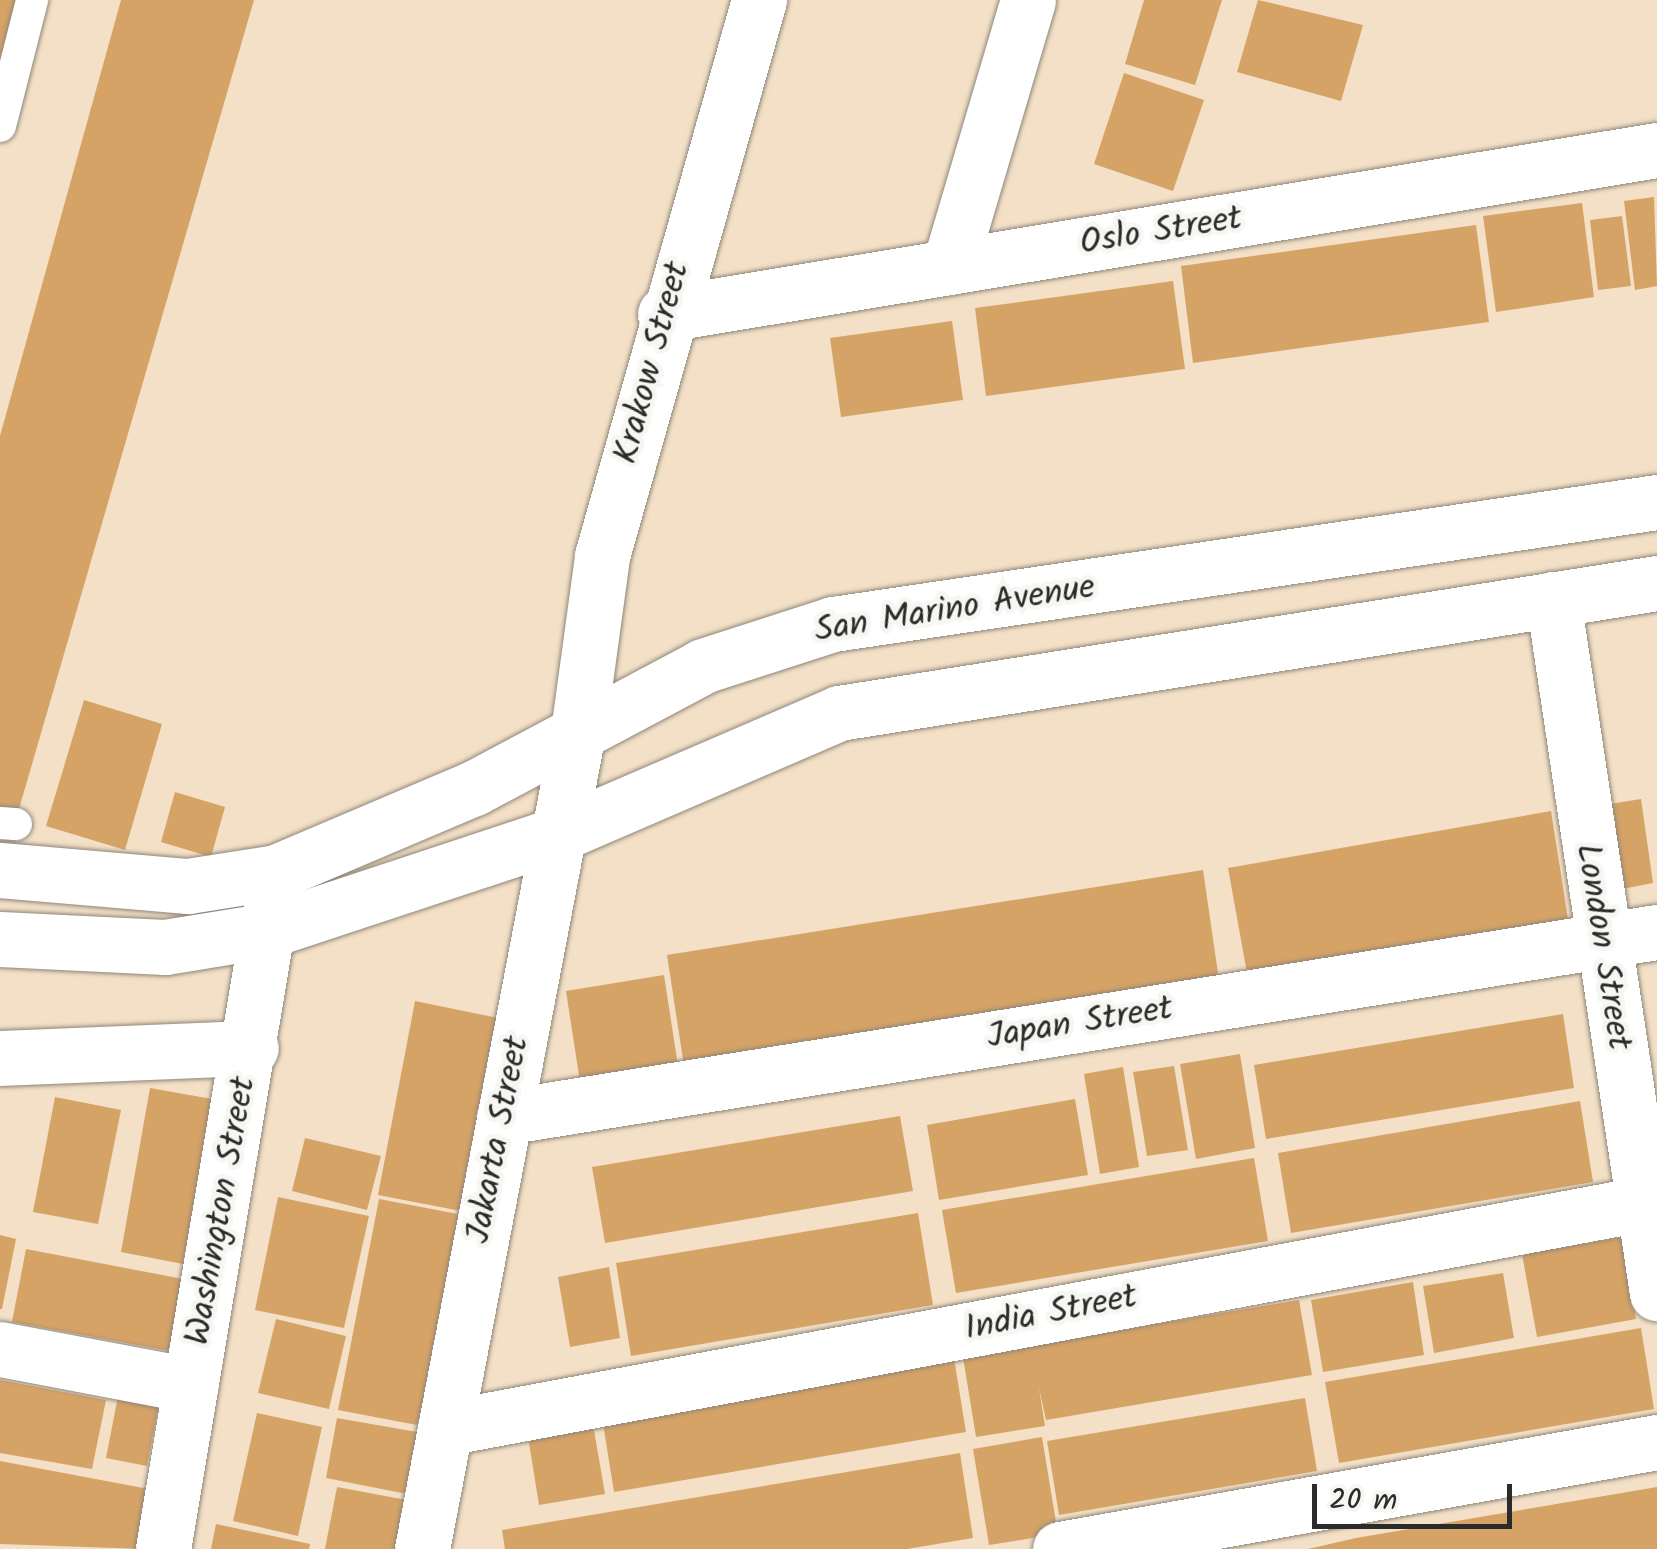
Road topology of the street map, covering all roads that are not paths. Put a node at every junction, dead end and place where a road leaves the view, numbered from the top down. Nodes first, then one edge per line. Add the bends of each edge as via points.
1 (32, 0) edge
2 (758, 0) edge
3 (1028, 0) edge
4 (0, 126) edge
5 (1657, 150) edge
6 (949, 267) junction
7 (665, 314) junction
8 (1657, 502) edge
9 (1657, 583) edge
10 (1553, 599) junction
11 (578, 732) junction
12 (556, 836) junction
13 (5, 839) edge
14 (276, 872) junction
15 (270, 930) junction
16 (1657, 932) edge
17 (0, 939) edge
18 (1601, 940) junction
19 (252, 1048) junction
20 (0, 1058) edge
21 (504, 1117) junction
22 (1650, 1202) edge
23 (1657, 1293) edge
24 (0, 1349) edge
25 (191, 1385) junction
26 (445, 1428) junction
27 (1657, 1442) edge
28 (162, 1549) edge
29 (422, 1549) edge
30 (1060, 1549) edge

1 - 4 lane
2 - 7 street, Krakow Street
3 - 6 street
5 - 6 street, Oslo Street
6 - 7 street, Oslo Street
7 - 11 street, Krakow Street via 602,556
8 - 11 street, San Marino Avenue via 833,624 703,666
9 - 10 street
10 - 12 street via 839,713
10 - 18 street, London Street
11 - 12 street, Jakarta Street
11 - 14 street, San Marino Avenue
12 - 15 street
12 - 21 street, Jakarta Street
13 - 14 street, San Marino Avenue via 188,886
14 - 15 street, Washington Street
15 - 17 street via 165,946
15 - 19 street, Washington Street
16 - 18 street, Japan Street
18 - 21 street, Japan Street
18 - 22 street, London Street
19 - 20 street
19 - 25 street, Washington Street
21 - 26 street, Jakarta Street
22 - 23 street, London Street
22 - 26 street, India Street
24 - 25 street
25 - 28 street, Washington Street
26 - 29 street, Jakarta Street
27 - 30 street

